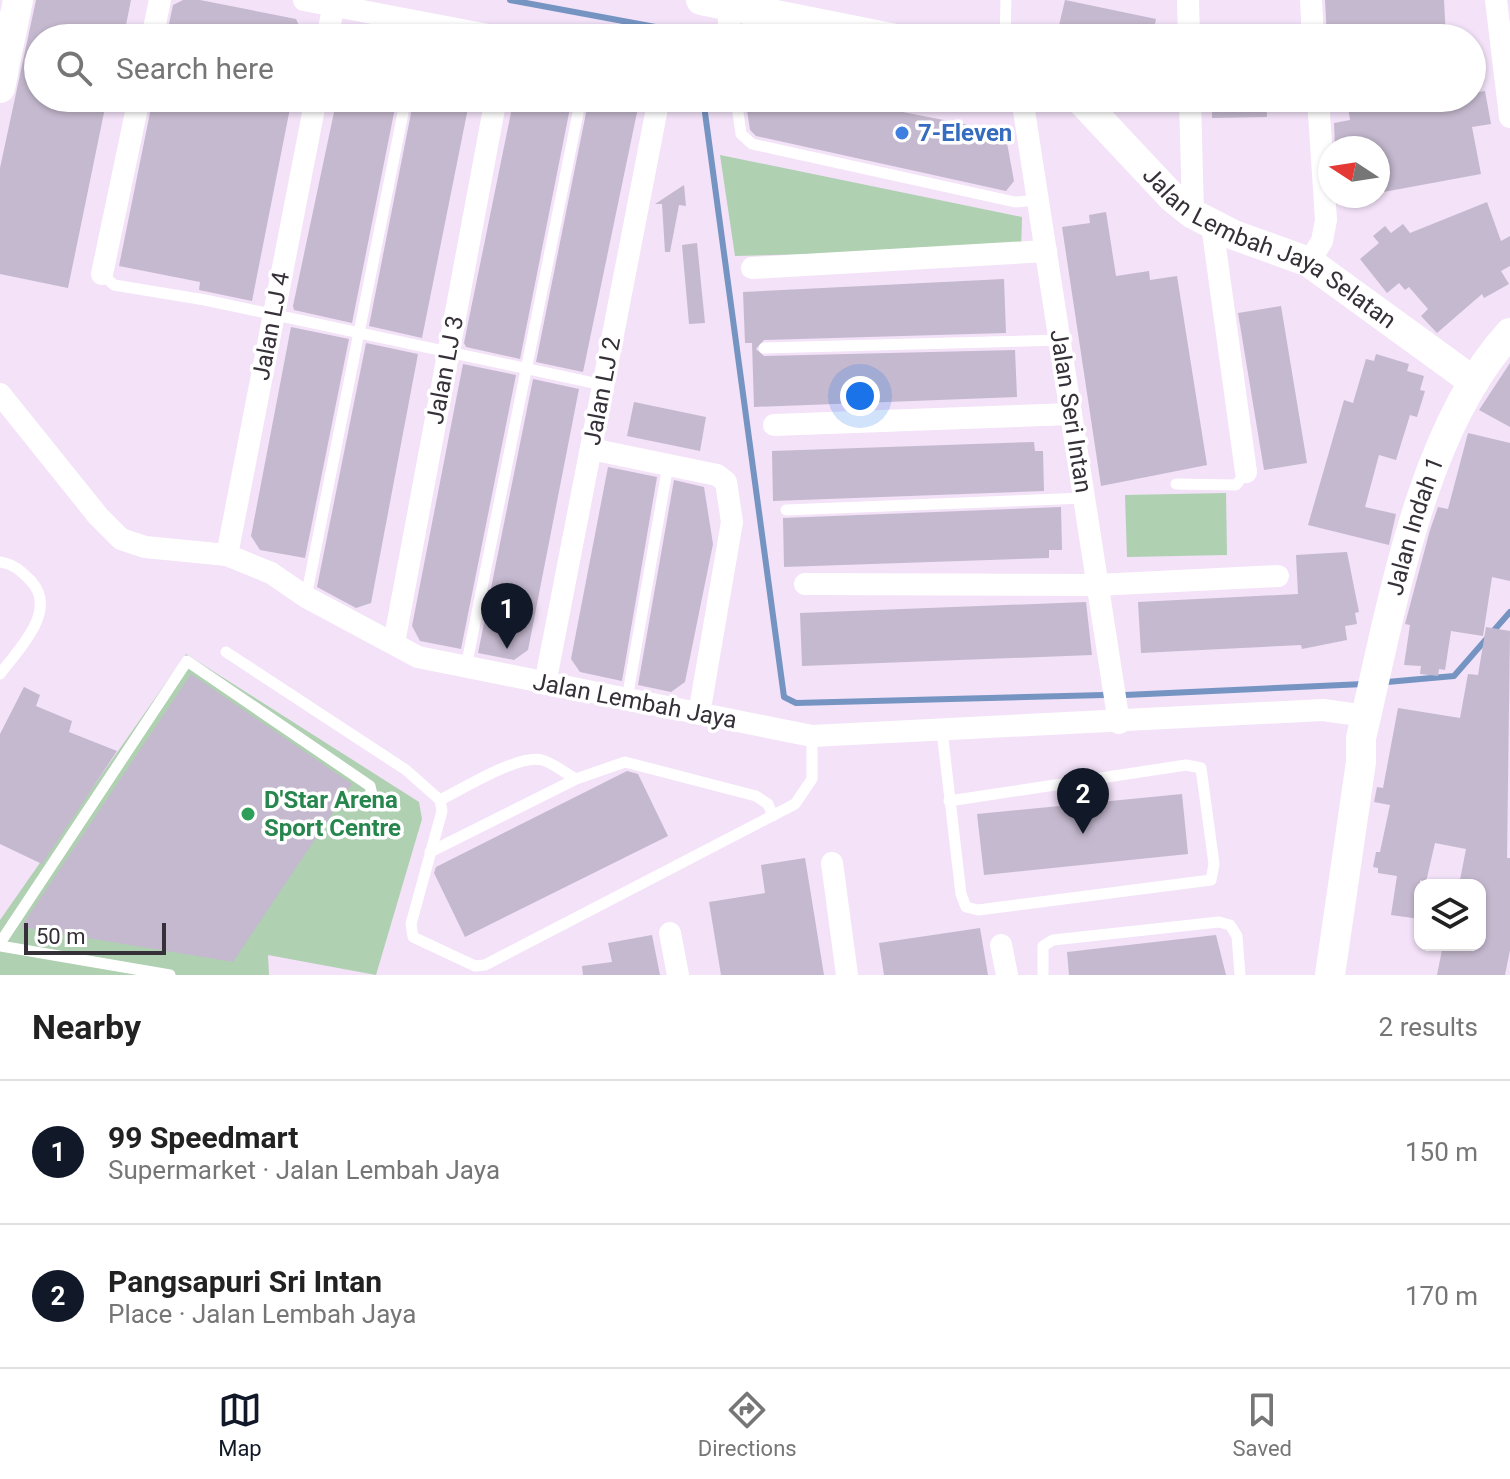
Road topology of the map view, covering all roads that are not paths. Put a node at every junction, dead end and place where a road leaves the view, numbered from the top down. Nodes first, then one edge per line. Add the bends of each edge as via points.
1 (18, 0) edge
2 (160, 0) edge
3 (304, 0) edge
4 (1006, 0) edge
5 (1188, 0) edge
6 (1311, 0) edge
7 (1496, 0) edge
8 (334, 3) edge
9 (715, 3) edge
10 (155, 24) edge
11 (330, 24) edge
12 (400, 24) edge
13 (723, 24) edge
14 (821, 24) edge
15 (1005, 24) edge
16 (1189, 24) edge
17 (1312, 24) edge
18 (1506, 63) edge
19 (0, 88) edge
20 (136, 112) edge
21 (313, 112) edge
22 (403, 112) edge
23 (493, 112) edge
24 (578, 112) edge
25 (656, 112) edge
26 (738, 112) edge
27 (1021, 112) edge
28 (1092, 112) edge
29 (1191, 112) edge
30 (1319, 112) edge
31 (1510, 117) edge
32 (1038, 200) junction
33 (1203, 220) junction
34 (1046, 251) junction
35 (1309, 262) junction
36 (752, 268) dead end
37 (102, 274) joint
38 (273, 316) junction
39 (1510, 333) edge
40 (359, 334) junction
41 (1060, 340) junction
42 (764, 348) dead end
43 (448, 353) junction
44 (526, 369) junction
45 (1474, 382) junction
46 (603, 385) junction
47 (0, 394) edge
48 (1071, 414) junction
49 (774, 425) dead end
50 (591, 449) junction
51 (668, 465) junction
52 (1246, 472) joint
53 (1176, 484) dead end
54 (1084, 498) junction
55 (786, 510) dead end
56 (227, 555) junction
57 (0, 562) edge
58 (1278, 576) dead end
59 (805, 584) dead end
60 (1097, 585) junction
61 (306, 597) junction
62 (394, 643) junction
63 (226, 652) dead end
64 (466, 668) junction
65 (0, 674) edge
66 (545, 684) junction
67 (627, 700) junction
68 (699, 714) junction
69 (1119, 723) junction
70 (1364, 727) junction
71 (942, 731) junction
72 (812, 736) junction
73 (576, 779) junction
74 (373, 799) dead end
75 (440, 800) junction
76 (949, 801) junction
77 (773, 816) junction
78 (430, 852) junction
79 (832, 863) dead end
80 (670, 933) dead end
81 (0, 944) edge
82 (1001, 945) dead end
83 (170, 975) edge
84 (678, 975) edge
85 (847, 975) edge
86 (1007, 975) edge
87 (1043, 975) edge
88 (1240, 975) edge
89 (1311, 975) edge
90 (1330, 975) edge

1 - 19 street
2 - 10 street
3 - 8 street
4 - 15 lane
5 - 16 street
6 - 17 street
7 - 18 street
8 - 11 street
8 - 12 street
9 - 13 street
9 - 14 street
18 - 31 street
20 - 37 street
21 - 38 street, Jalan LJ 4
22 - 40 lane
23 - 43 street, Jalan LJ 3
24 - 44 lane
25 - 46 street, Jalan LJ 2
26 - 32 lane via 741,134 752,144 1015,202
27 - 32 street, Jalan Seri Intan
28 - 33 street, Jalan Lembah Jaya Selatan via 1172,197
29 - 33 street
30 - 35 street via 1326,220 1322,241
32 - 34 street, Jalan Seri Intan
33 - 35 street, Jalan Lembah Jaya Selatan
33 - 52 street
34 - 36 street
34 - 41 street, Jalan Seri Intan
35 - 45 street, Jalan Lembah Jaya Selatan
37 - 38 lane via 114,285
38 - 40 lane
38 - 56 street, Jalan LJ 4
39 - 45 street, Jalan Indah 1
40 - 43 lane
40 - 61 lane
41 - 42 lane
41 - 48 street, Jalan Seri Intan
43 - 44 lane
43 - 62 street, Jalan LJ 3
44 - 46 lane
44 - 64 lane
45 - 70 street, Jalan Indah 1 via 1452,423 1398,571
46 - 50 street, Jalan LJ 2
47 - 56 street, Jalan Lembah Jaya via 121,539 145,547
48 - 49 street
48 - 54 street, Jalan Seri Intan
50 - 51 street
50 - 66 street, Jalan LJ 2
51 - 67 lane
51 - 68 street via 717,475 726,482 732,522
52 - 53 lane via 1236,485
54 - 55 lane
54 - 60 street, Jalan Seri Intan
56 - 61 street, Jalan Lembah Jaya via 271,573
57 - 65 lane via 15,565 36,587 41,610
58 - 60 street
59 - 60 street
60 - 69 street, Jalan Seri Intan
61 - 62 street, Jalan Lembah Jaya
62 - 64 street, Jalan Lembah Jaya via 418,657
63 - 75 lane via 406,770
64 - 66 street, Jalan Lembah Jaya
66 - 67 street, Jalan Lembah Jaya
67 - 68 street, Jalan Lembah Jaya
68 - 72 street, Jalan Lembah Jaya
69 - 70 street, Jalan Lembah Jaya via 1323,710
69 - 71 street, Jalan Lembah Jaya
70 - 89 street, Jalan Indah 1 via 1343,765 1336,795
70 - 90 street, Jalan Indah 1
71 - 72 street, Jalan Lembah Jaya
71 - 76 lane
72 - 77 lane via 812,779 795,804
73 - 75 lane via 532,759
73 - 77 lane via 625,762 640,764 756,796
73 - 78 lane
74 - 81 lane via 370,786 187,661
75 - 78 lane via 442,811
76 - 76 lane via 1186,765 1201,768 1214,864 1211,880 978,910 966,907
77 - 78 lane via 485,965 475,966 413,937 411,924
79 - 85 street
80 - 84 street
81 - 83 lane
82 - 86 street
87 - 88 lane via 1043,946 1053,940 1219,922 1230,925 1237,936

